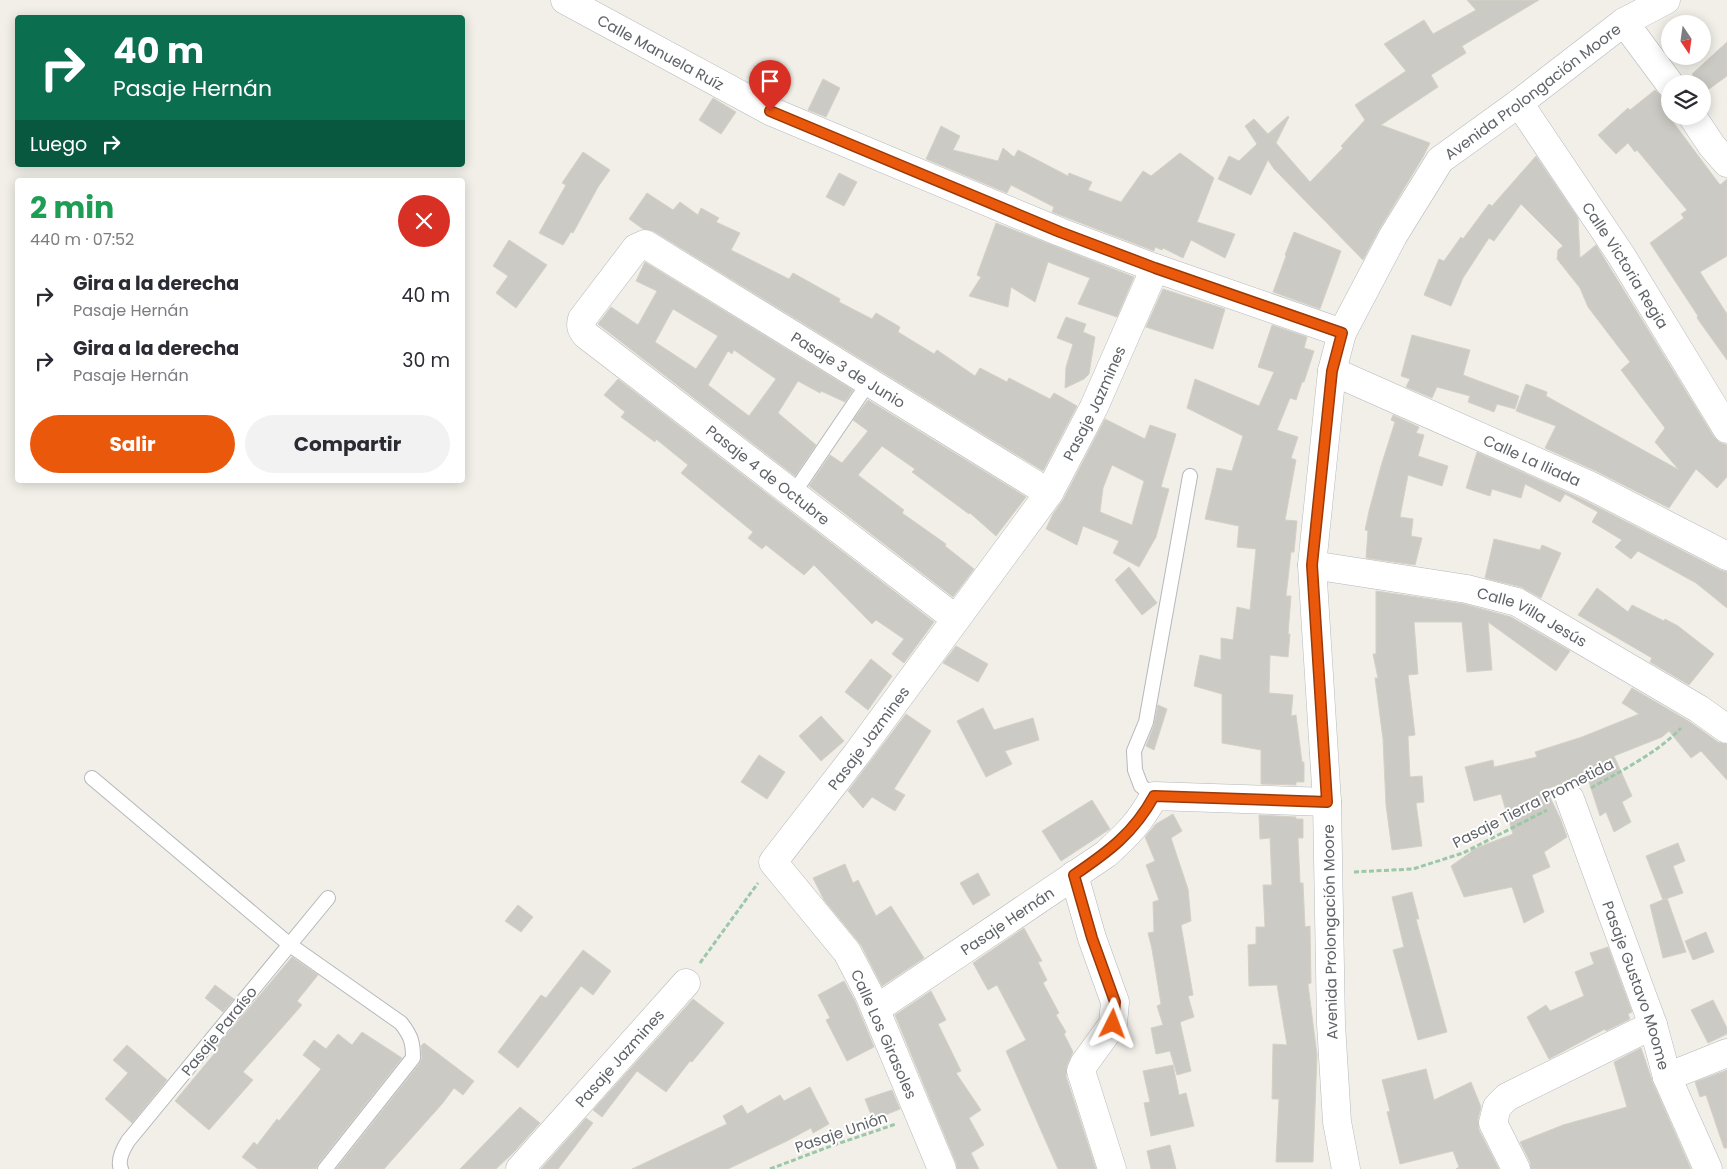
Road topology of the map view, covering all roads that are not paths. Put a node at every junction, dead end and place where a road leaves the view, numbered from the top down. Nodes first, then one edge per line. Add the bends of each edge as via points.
1 (564, 0) edge
2 (1666, 0) edge
3 (1624, 22) junction
4 (1663, 75) edge
5 (1519, 103) junction
6 (1698, 125) edge
7 (1727, 163) edge
8 (1155, 268) junction
9 (582, 330) joint
10 (1342, 333) junction
11 (1332, 371) junction
12 (869, 382) junction
13 (1727, 429) edge
14 (1190, 476) dead end
15 (1049, 493) junction
16 (793, 494) junction
17 (1727, 556) edge
18 (1312, 565) junction
19 (956, 620) junction
20 (1727, 729) edge
21 (92, 778) dead end
22 (1154, 796) junction
23 (1570, 799) road end
24 (1327, 802) junction
25 (773, 862) joint
26 (1074, 875) junction
27 (328, 898) dead end
28 (290, 945) junction
29 (686, 983) road end
30 (876, 1009) junction
31 (1653, 1025) junction
32 (1727, 1053) edge
33 (1668, 1078) junction
34 (523, 1168) edge
35 (121, 1169) edge
36 (325, 1169) edge
37 (942, 1169) edge
38 (1112, 1169) edge
39 (1346, 1169) edge
40 (1516, 1169) edge
41 (1708, 1169) edge

1 - 8 street, Calle Manuela Ruíz via 770,111 1060,232
2 - 3 street, Avenida Prolongación Moore
3 - 4 street
3 - 5 street, Avenida Prolongación Moore
5 - 10 street, Avenida Prolongación Moore via 1440,160 1392,236
5 - 13 street, Calle Victoria Regia via 1621,255
6 - 7 street
8 - 10 street, Calle Manuela Ruíz
8 - 15 street, Pasaje Jazmines via 1094,407
9 - 12 street, Pasaje 3 de Junio via 582,319 636,248 645,244
9 - 16 street, Pasaje 4 de Octubre
10 - 11 street, Avenida Prolongación Moore
11 - 17 street, Calle La Iliada via 1589,485
11 - 18 street, Avenida Prolongación Moore
12 - 15 street, Pasaje 3 de Junio
12 - 16 lane
14 - 22 lane via 1146,722 1134,751 1135,770 1141,786
15 - 19 street, Pasaje Jazmines
16 - 19 street, Pasaje 4 de Octubre
18 - 20 street, Calle Villa Jesús via 1467,589 1517,602
18 - 24 street, Avenida Prolongación Moore
19 - 25 street, Pasaje Jazmines
21 - 28 lane
22 - 24 street
22 - 26 street, Pasaje Hernán via 1130,832 1106,854
23 - 31 street, Pasaje Gustavo Moome
24 - 39 street, Avenida Prolongación Moore via 1331,1024 1337,1122
25 - 30 street, Calle Los Girasoles via 847,952
26 - 30 street, Pasaje Hernán
26 - 38 street via 1115,1002 1113,1024 1081,1071
27 - 28 lane, Pasaje Paraíso
28 - 35 lane, Pasaje Paraíso via 128,1141 120,1158
28 - 36 lane via 401,1023 413,1045 413,1058
29 - 34 street, Pasaje Jazmines
30 - 37 street, Calle Los Girasoles
31 - 33 street, Pasaje Gustavo Moome
31 - 40 street via 1507,1097 1497,1107 1493,1123
32 - 33 street
33 - 41 street, Pasaje Gustavo Moome

